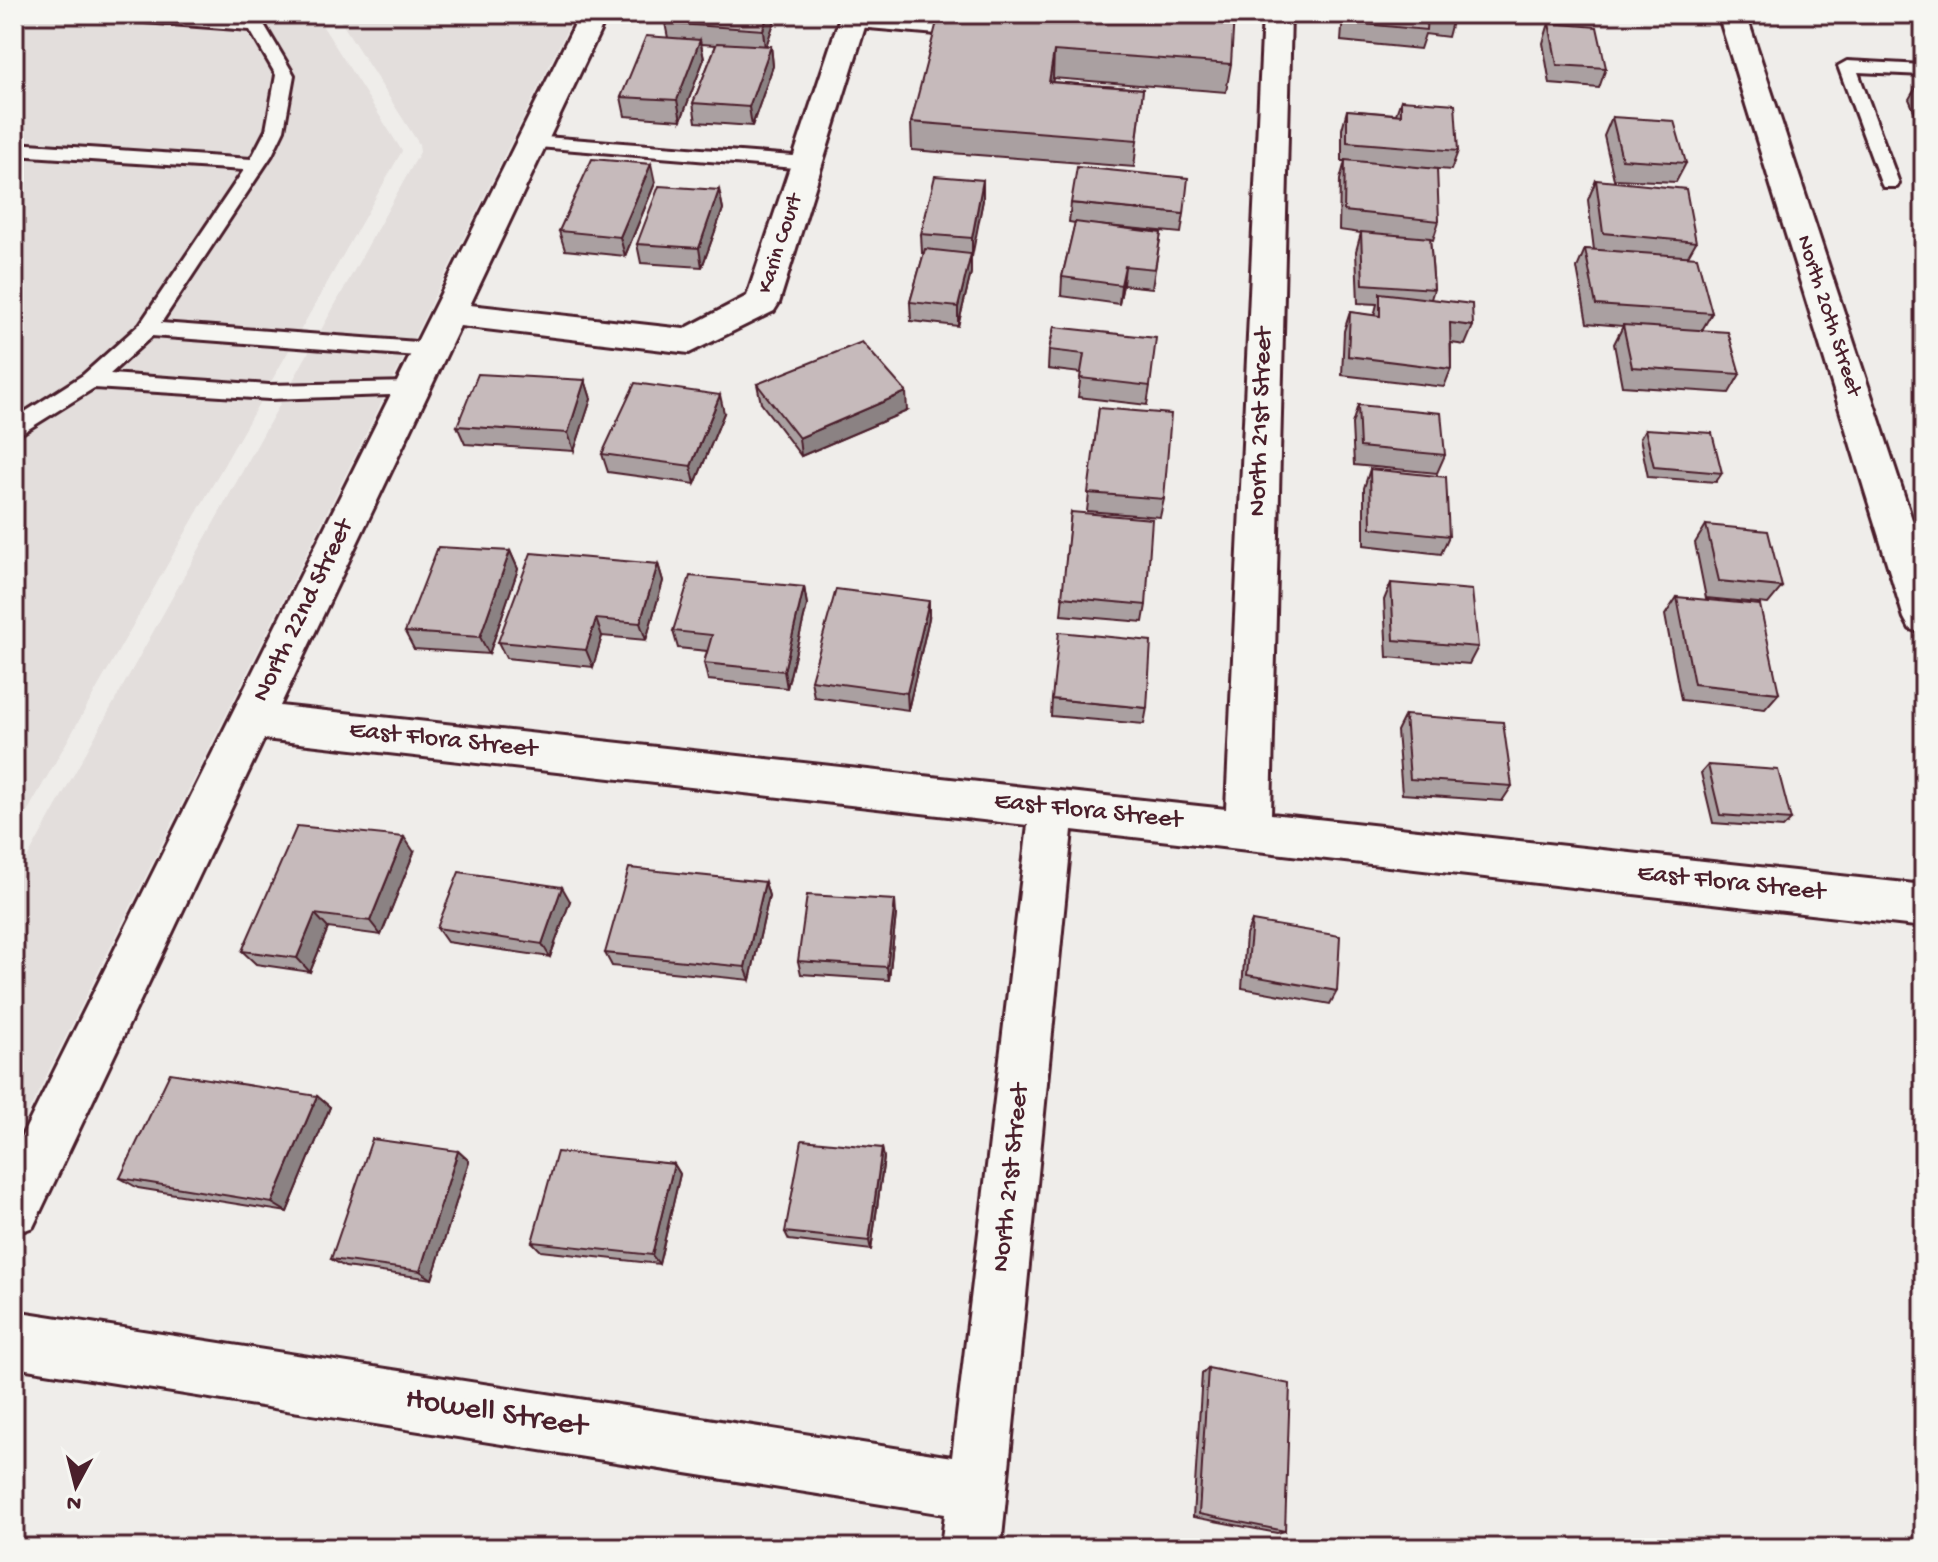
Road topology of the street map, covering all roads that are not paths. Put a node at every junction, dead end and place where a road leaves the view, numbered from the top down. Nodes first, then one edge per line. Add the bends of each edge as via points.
1 (104, 14) edge
2 (594, 14) edge
3 (1240, 14) edge
4 (1732, 14) edge
5 (1277, 15) edge
6 (853, 18) edge
7 (913, 20) edge
8 (993, 34) edge
9 (1924, 70) edge
10 (532, 142) junction
11 (14, 149) edge
12 (807, 163) junction
13 (256, 165) junction
14 (1890, 183) dead end
15 (449, 313) junction
16 (147, 329) junction
17 (431, 350) junction
18 (90, 380) junction
19 (412, 389) junction
20 (14, 430) edge
21 (1924, 618) edge
22 (251, 720) junction
23 (1052, 808) junction
24 (1248, 830) junction
25 (1924, 906) edge
26 (14, 1208) edge
27 (14, 1339) edge
28 (977, 1490) junction
29 (971, 1548) edge

1 - 13 lane via 256,25 285,75 275,130
2 - 10 street, North 22nd Street
3 - 5 lane
4 - 21 street, North 20th Street
5 - 24 street, North 21st Street
6 - 7 lane
6 - 12 street, Karin Court
7 - 8 lane
9 - 14 lane via 1847,66
10 - 12 lane
10 - 15 street, North 22nd Street
11 - 13 lane
12 - 15 street, Karin Court via 762,303 689,341
13 - 16 lane
15 - 17 street, North 22nd Street
16 - 17 lane
16 - 18 lane
17 - 19 street, North 22nd Street
18 - 19 lane via 269,392
18 - 20 lane
19 - 22 street, North 22nd Street
22 - 23 street, East Flora Street
22 - 26 street, North 22nd Street
23 - 24 street, East Flora Street
23 - 28 street, North 21st Street
24 - 25 street, East Flora Street
27 - 28 street, Howell Street
28 - 29 street, North 21st Street

